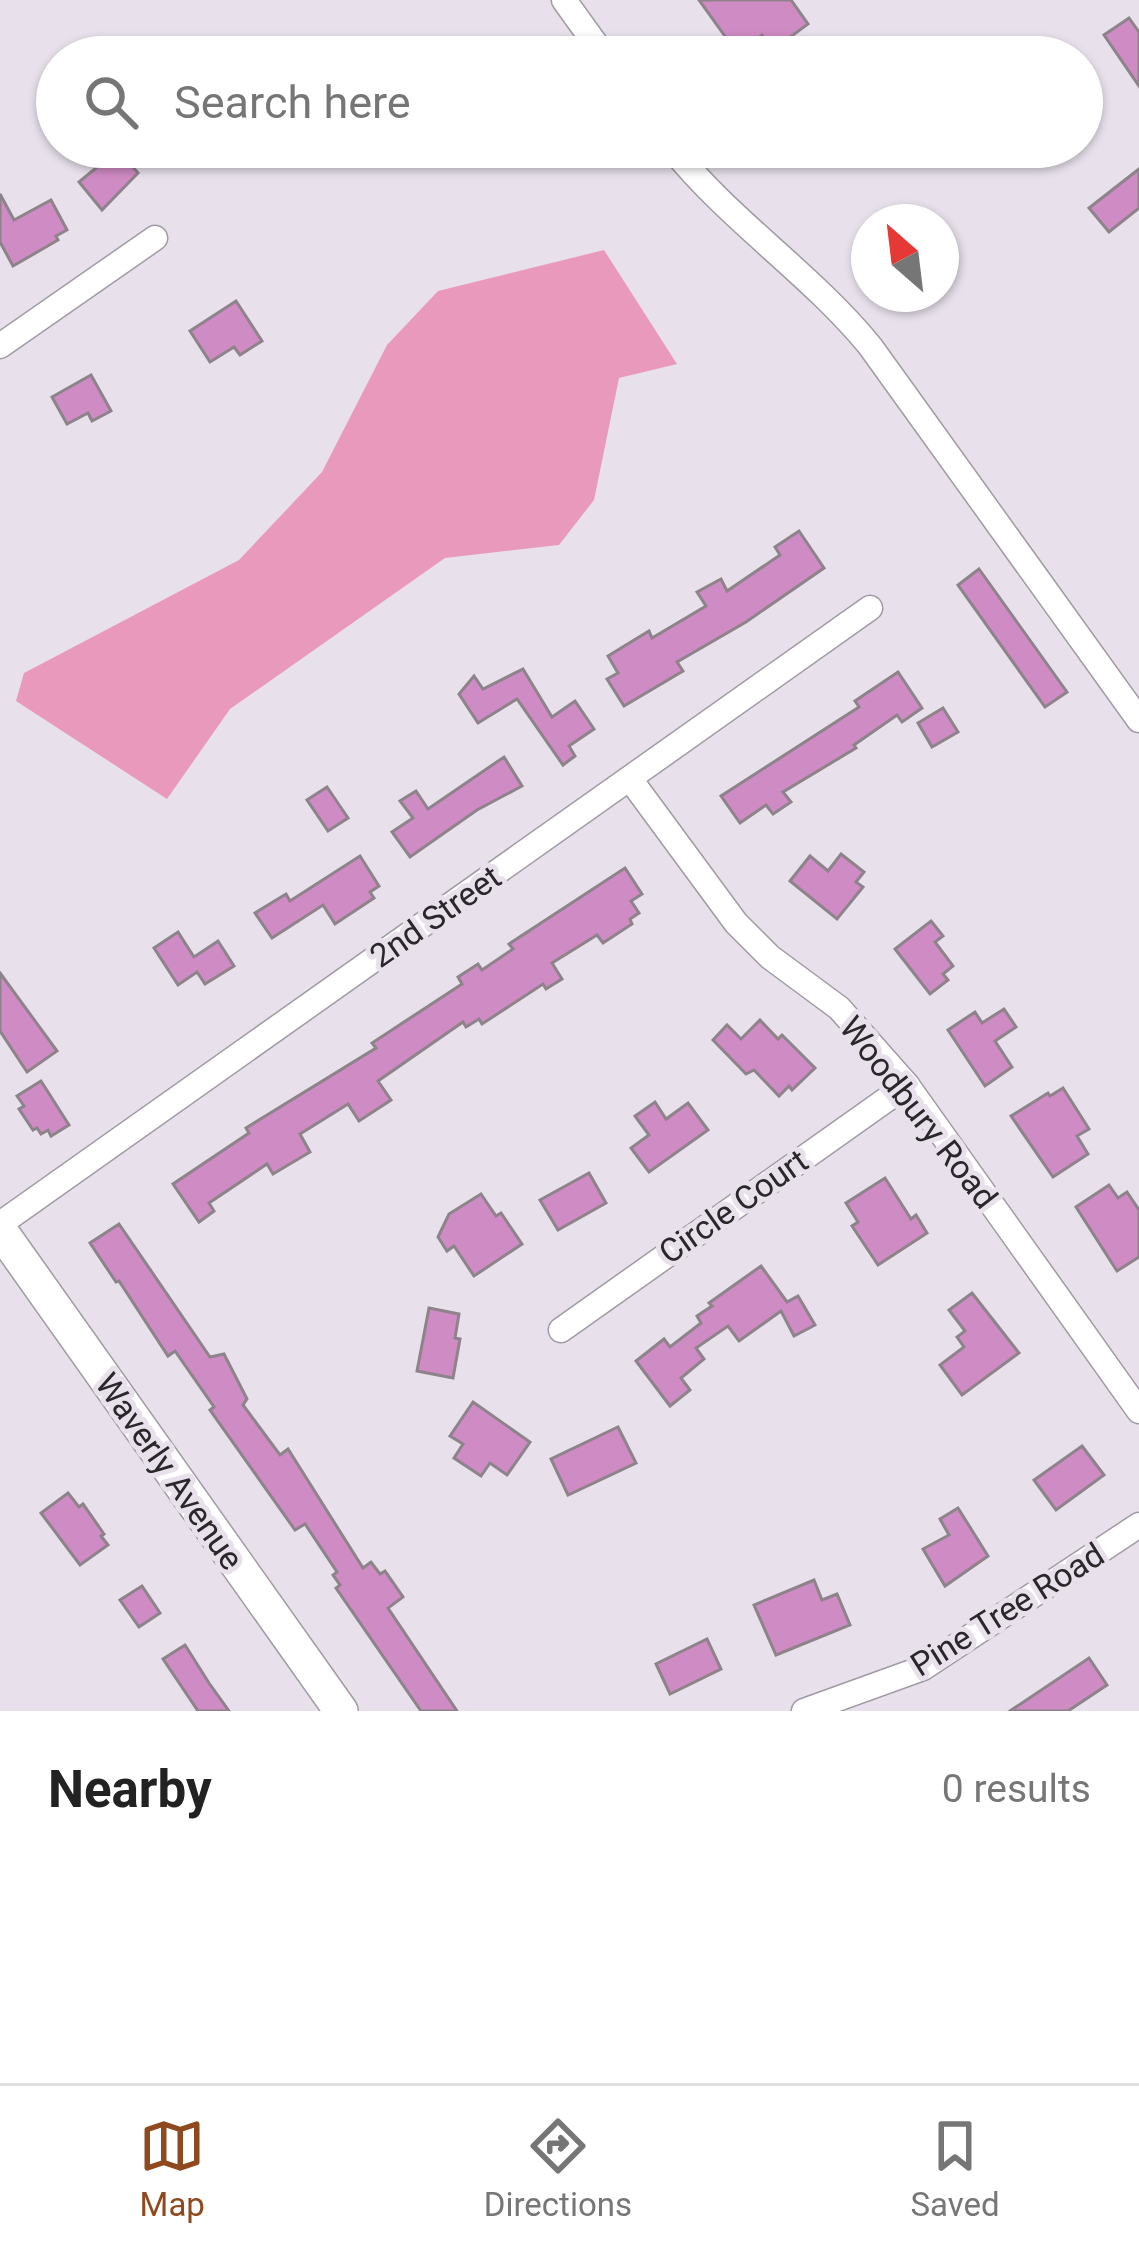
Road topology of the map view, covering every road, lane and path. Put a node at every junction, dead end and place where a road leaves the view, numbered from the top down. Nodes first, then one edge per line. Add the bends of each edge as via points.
1 (564, 0) edge
2 (590, 36) edge
3 (690, 168) edge
4 (155, 238) dead end
5 (0, 346) edge
6 (870, 608) dead end
7 (1139, 720) edge
8 (630, 779) junction
9 (907, 1084) junction
10 (0, 1227) edge
11 (561, 1330) dead end
12 (1139, 1411) edge
13 (1139, 1525) edge
14 (340, 1711) edge
15 (804, 1711) edge

1 - 2 street
3 - 7 street via 870,346
4 - 5 street
6 - 8 street, 2nd Street
8 - 9 street, Woodbury Road via 736,923 839,1008
8 - 10 street, 2nd Street
9 - 11 street, Circle Court
9 - 12 street, Woodbury Road
10 - 14 street, Waverly Avenue
13 - 15 street, Pine Tree Road via 923,1668

